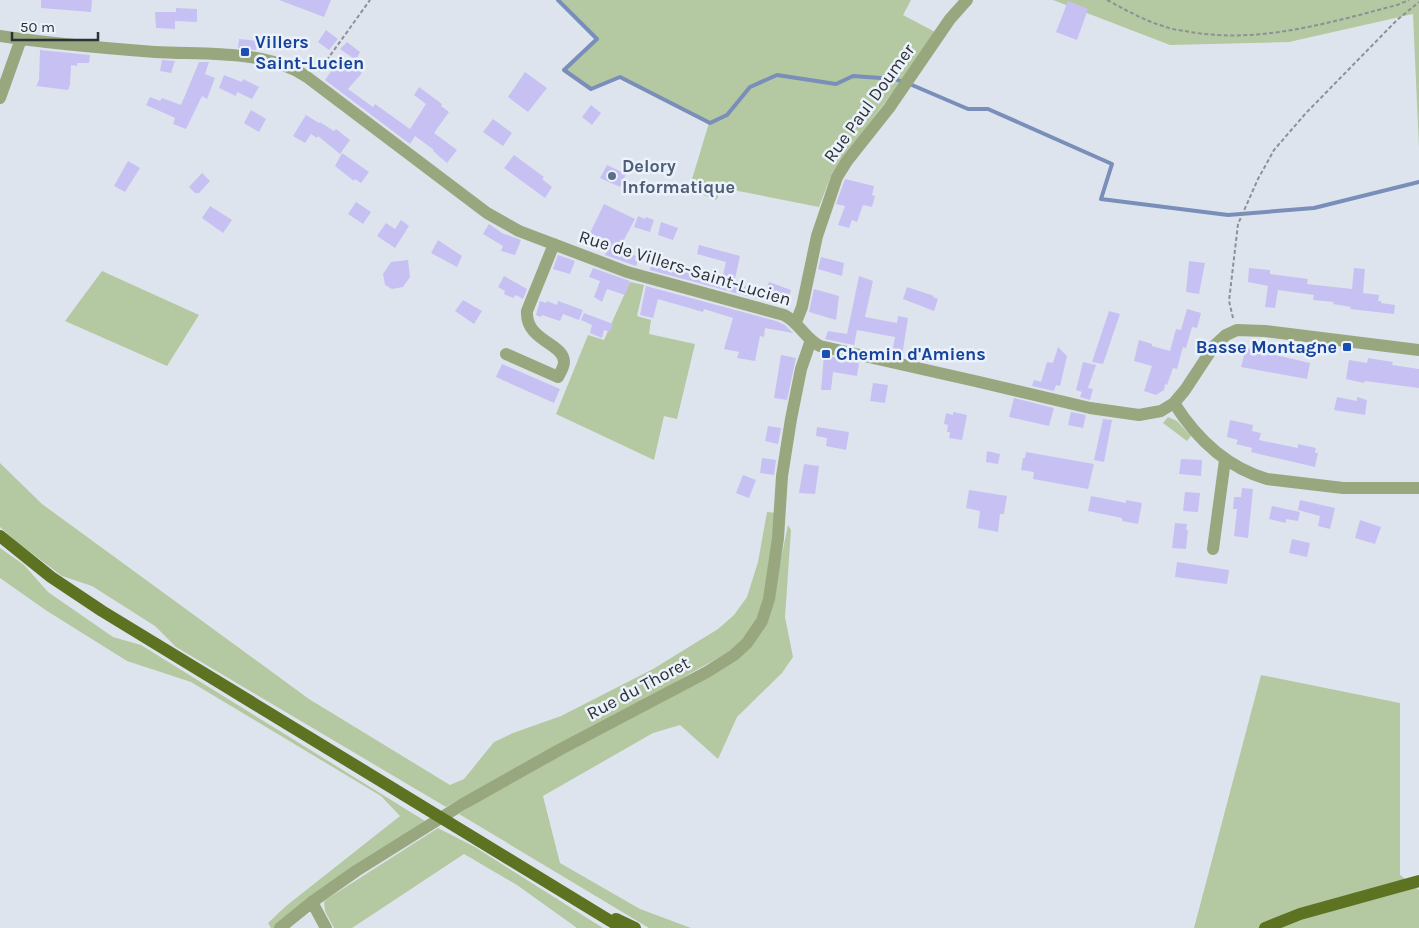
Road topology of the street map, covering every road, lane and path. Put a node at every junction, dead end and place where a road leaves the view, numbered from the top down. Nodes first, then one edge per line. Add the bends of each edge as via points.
1 (370, 0) edge
2 (967, 0) edge
3 (1107, 0) edge
4 (1409, 0) edge
5 (1419, 2) edge
6 (0, 36) edge
7 (21, 39) junction
8 (312, 81) junction
9 (0, 98) edge
10 (554, 244) junction
11 (796, 322) junction
12 (1237, 330) junction
13 (811, 340) junction
14 (1419, 350) edge
15 (506, 354) dead end
16 (1174, 402) junction
17 (1225, 460) junction
18 (1413, 488) edge
19 (0, 536) edge
20 (1213, 548) dead end
21 (1419, 881) edge
22 (1347, 901) junction
23 (312, 902) junction
24 (584, 905) junction
25 (280, 928) edge
26 (326, 928) edge
27 (615, 928) edge
28 (622, 928) edge
29 (635, 928) edge
30 (1265, 928) edge
31 (1286, 928) edge

1 - 8 path
2 - 11 street, Rue Paul Doumer via 837,177 816,236
3 - 4 path via 1165,27 1201,34 1239,36 1312,28
5 - 12 path via 1396,20 1274,150 1239,222 1229,301
6 - 7 street, Rue de Villers-Saint-Lucien
7 - 8 street, Rue de Villers-Saint-Lucien via 245,57 289,68
7 - 9 street
8 - 10 street, Rue de Villers-Saint-Lucien via 487,213 518,231
10 - 11 street, Rue de Villers-Saint-Lucien via 638,275 776,312
10 - 15 street via 526,319 535,333 561,354 562,369 558,377
11 - 13 street, Rue de Villers-Saint-Lucien
12 - 14 street
12 - 16 street, Rue de Villers-Saint-Lucien via 1214,346
13 - 16 street, Rue de Villers-Saint-Lucien via 834,350 1108,412 1146,415 1161,411
13 - 23 street, Rue du Thoret via 801,369 791,419 768,599 762,621 747,643 707,672 469,800
16 - 17 street via 1192,428
17 - 18 street via 1267,479 1344,488
17 - 20 street
19 - 24 main road via 51,577 102,611
21 - 22 main road
22 - 30 main road
22 - 31 main road
23 - 25 street, Rue du Thoret
23 - 26 street
24 - 27 main road
24 - 28 main road
24 - 29 main road

